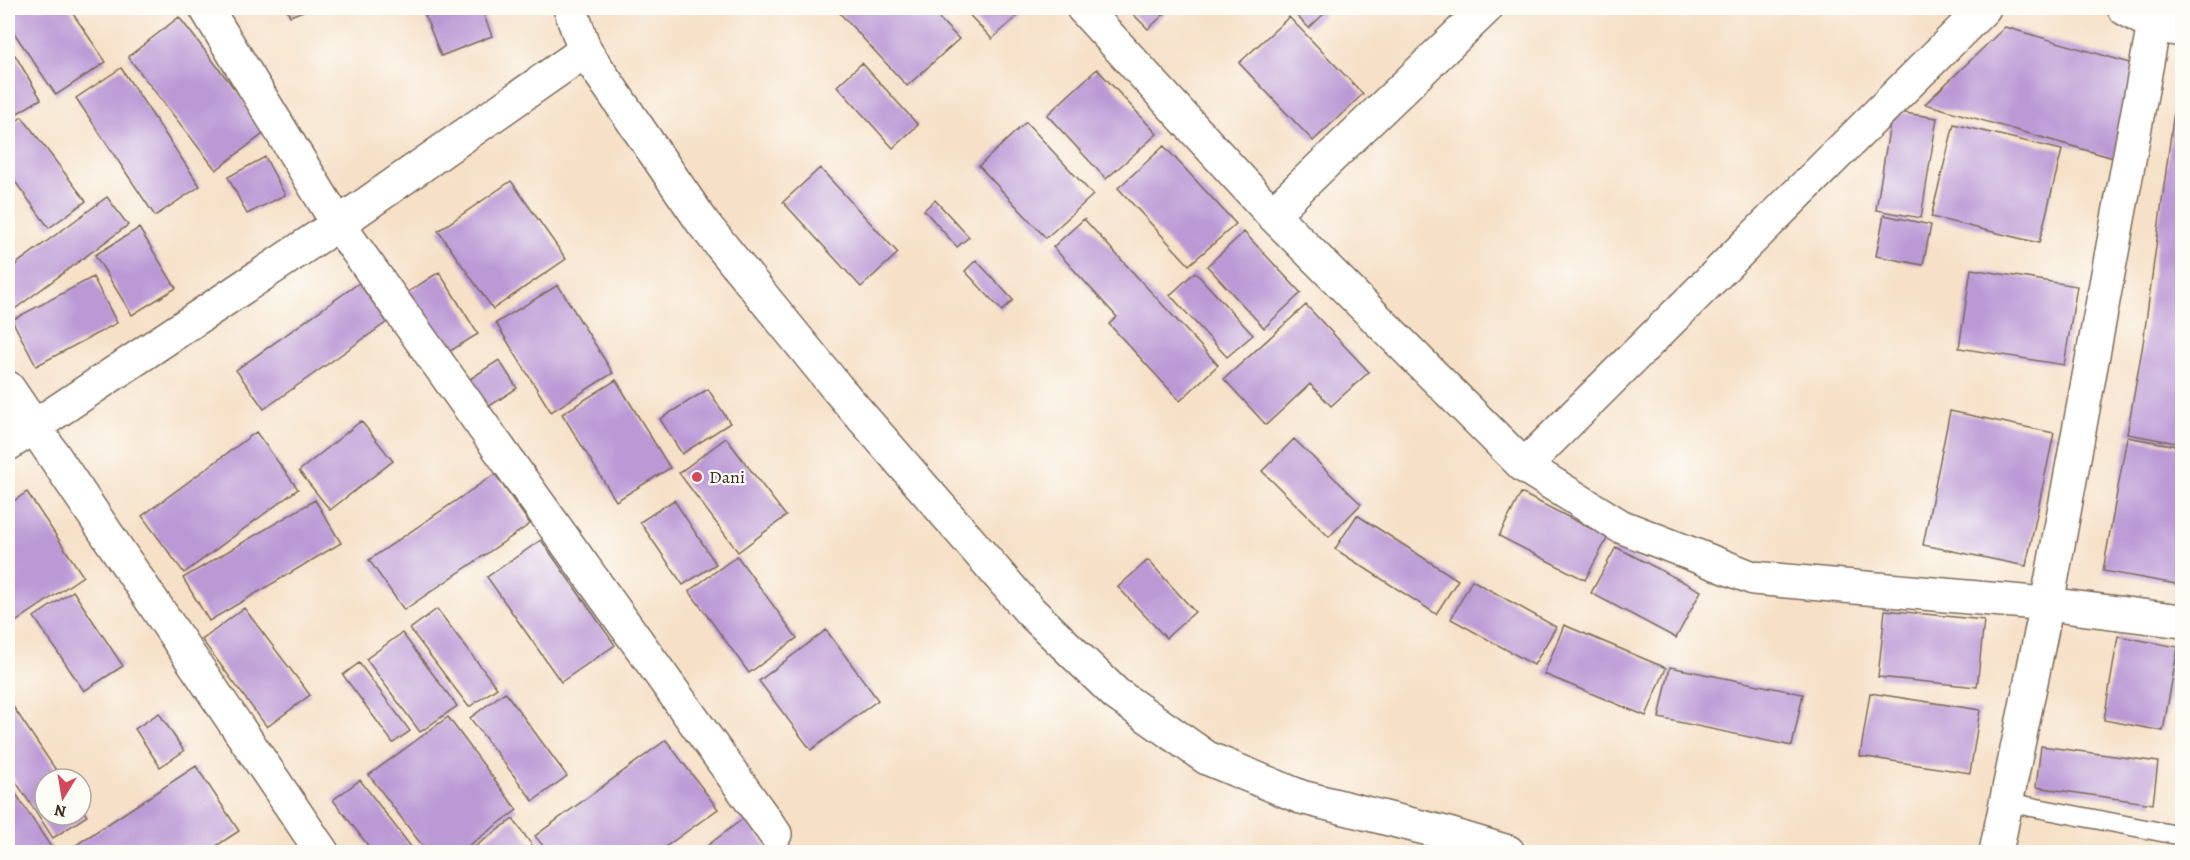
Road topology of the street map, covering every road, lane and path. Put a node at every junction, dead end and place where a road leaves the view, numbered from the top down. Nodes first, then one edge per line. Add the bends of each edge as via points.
1 (206, 8) edge
2 (570, 8) edge
3 (1083, 8) edge
4 (1486, 8) edge
5 (1984, 8) edge
6 (2124, 8) edge
7 (2165, 21) edge
8 (585, 51) junction
9 (1272, 214) junction
10 (338, 224) junction
11 (8, 388) edge
12 (34, 425) junction
13 (8, 444) edge
14 (1524, 466) junction
15 (2047, 604) junction
16 (2182, 621) edge
17 (2006, 802) junction
18 (775, 834) dead end
19 (2182, 836) edge
20 (322, 852) edge
21 (1508, 852) edge
22 (1996, 852) edge

1 - 10 street
2 - 8 street
3 - 9 street
4 - 9 street
5 - 14 street
6 - 7 street
7 - 15 street
8 - 10 street
8 - 21 street via 703,223 837,388 1030,611 1116,694 1207,758 1301,797
9 - 14 street
10 - 12 street
10 - 18 street
11 - 12 street
12 - 13 street
12 - 20 street
14 - 15 street via 1620,526 1753,578
15 - 16 street
15 - 17 street
17 - 19 lane
17 - 22 street

